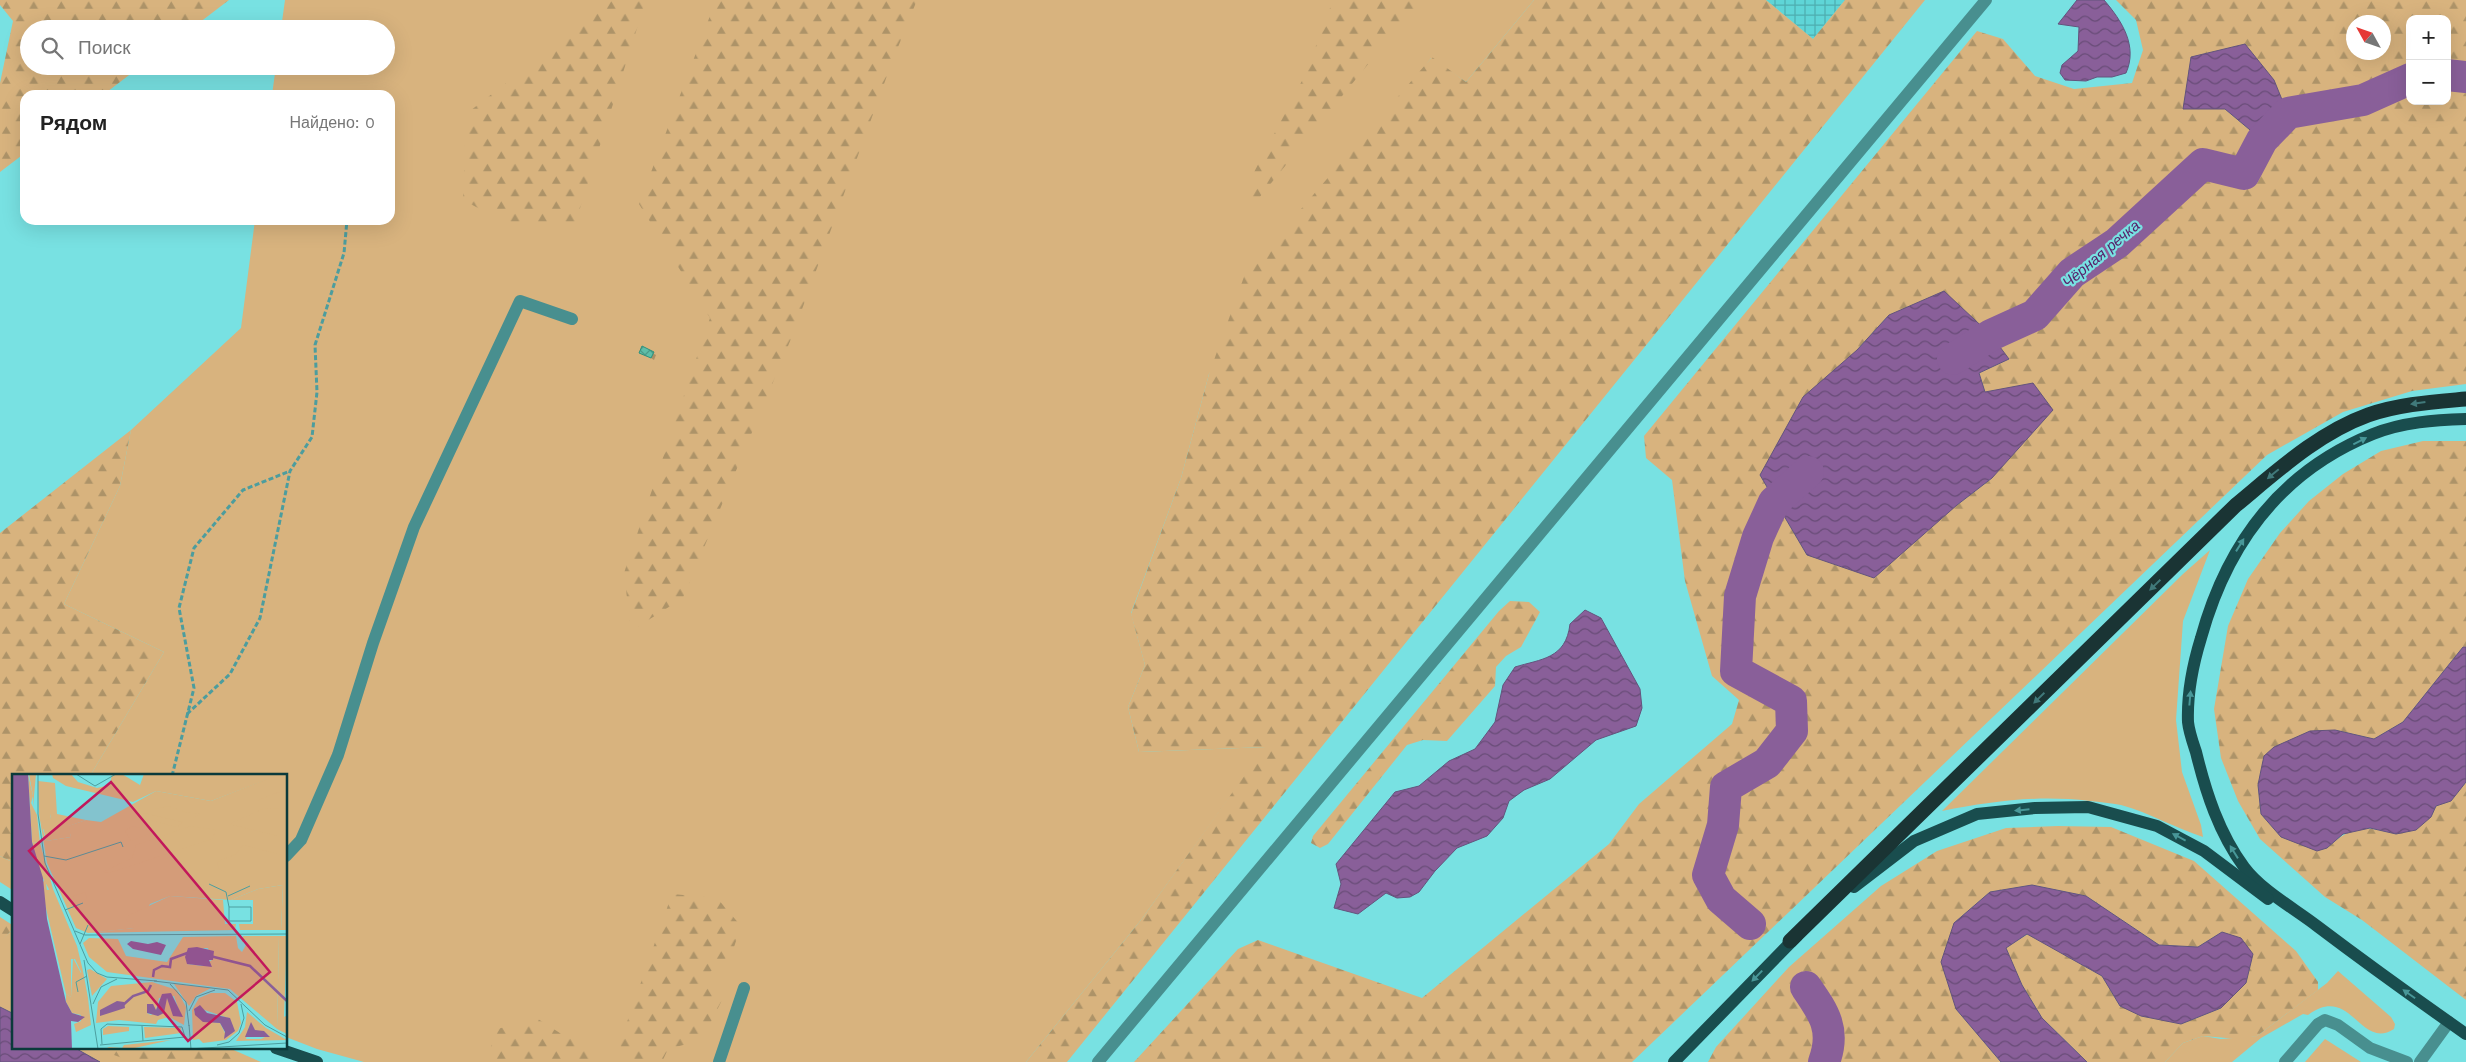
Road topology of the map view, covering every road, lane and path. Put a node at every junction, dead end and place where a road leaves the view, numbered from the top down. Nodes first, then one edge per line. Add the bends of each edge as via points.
1 (1979, 2) edge
2 (347, 225) edge
3 (572, 319) dead end
4 (2466, 399) edge
5 (2466, 419) edge
6 (290, 471) junction
7 (187, 714) junction
8 (172, 774) edge
9 (288, 854) edge
10 (0, 902) edge
11 (12, 910) edge
12 (1790, 941) junction
13 (2363, 963) junction
14 (744, 988) dead end
15 (2448, 1022) junction
16 (2466, 1034) edge
17 (282, 1050) edge
18 (317, 1062) edge
19 (719, 1062) edge
20 (1098, 1062) edge
21 (1674, 1062) edge
22 (2285, 1062) edge
23 (2407, 1062) edge
24 (2420, 1062) edge

1 - 20 street
2 - 6 path via 344,253 315,345 317,392 312,437
3 - 9 street via 520,301 414,527 372,643 338,754 301,840
4 -> 12 highway via 2413,404 2368,415 2330,434 2282,467 2236,505
13 -> 5 main road via 2245,869 2221,832 2203,782 2188,722 2193,664 2210,605 2238,546 2274,499 2321,461 2374,434 2424,421
6 - 7 path via 260,618 230,674
6 - 7 path via 243,490 194,548 179,608 194,688
7 - 8 path
10 - 11 main road
13 -> 12 main road via 2314,934 2204,851 2157,826 2088,807 1977,814 1914,841 1869,874
12 -> 21 main road
15 -> 13 main road
14 - 19 street
15 - 16 main road
15 - 24 street
17 - 18 main road
22 - 23 street via 2318,1024 2326,1020 2370,1048

